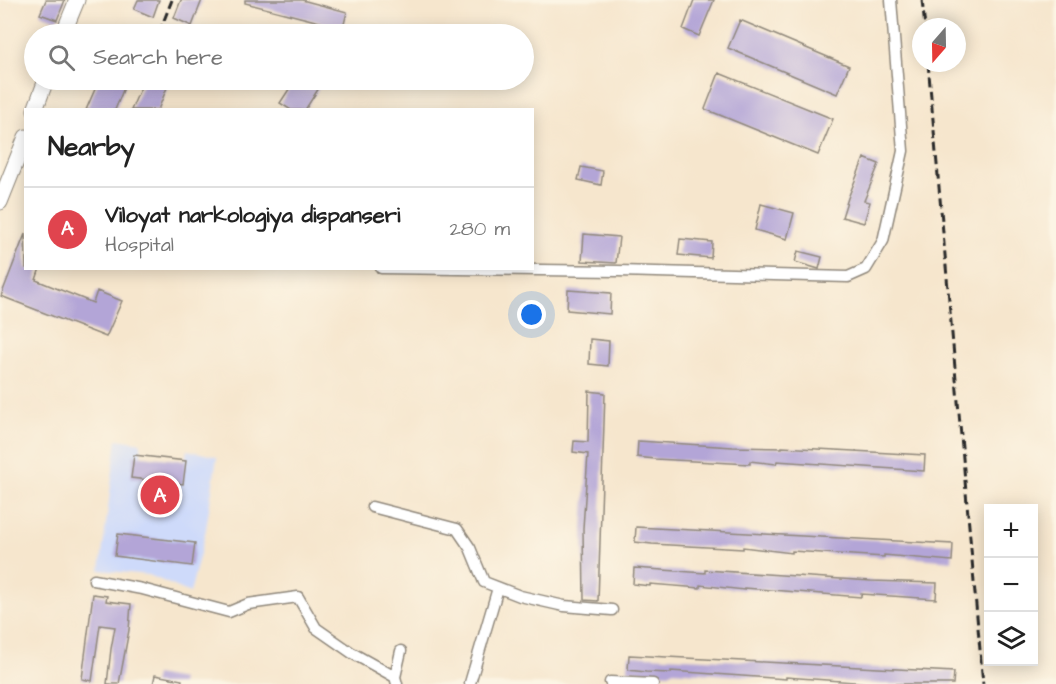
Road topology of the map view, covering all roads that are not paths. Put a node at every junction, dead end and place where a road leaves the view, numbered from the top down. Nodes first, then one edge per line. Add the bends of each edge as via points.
1 (77, 0) edge
2 (891, 0) edge
3 (67, 24) edge
4 (42, 90) edge
5 (36, 108) edge
6 (22, 161) edge
7 (0, 202) edge
8 (534, 270) edge
9 (372, 507) dead end
10 (94, 580) dead end
11 (498, 588) junction
12 (612, 610) dead end
13 (401, 651) dead end
14 (396, 680) edge
15 (610, 682) dead end
16 (470, 683) edge
17 (653, 684) edge

1 - 3 main road
2 - 8 street via 903,151 883,241 866,269 848,277
4 - 5 main road
6 - 7 main road
9 - 11 street via 457,529 484,582
10 - 14 street via 228,612 248,604 298,597 316,628
11 - 12 street via 564,606
11 - 16 street
13 - 14 street
15 - 17 street

